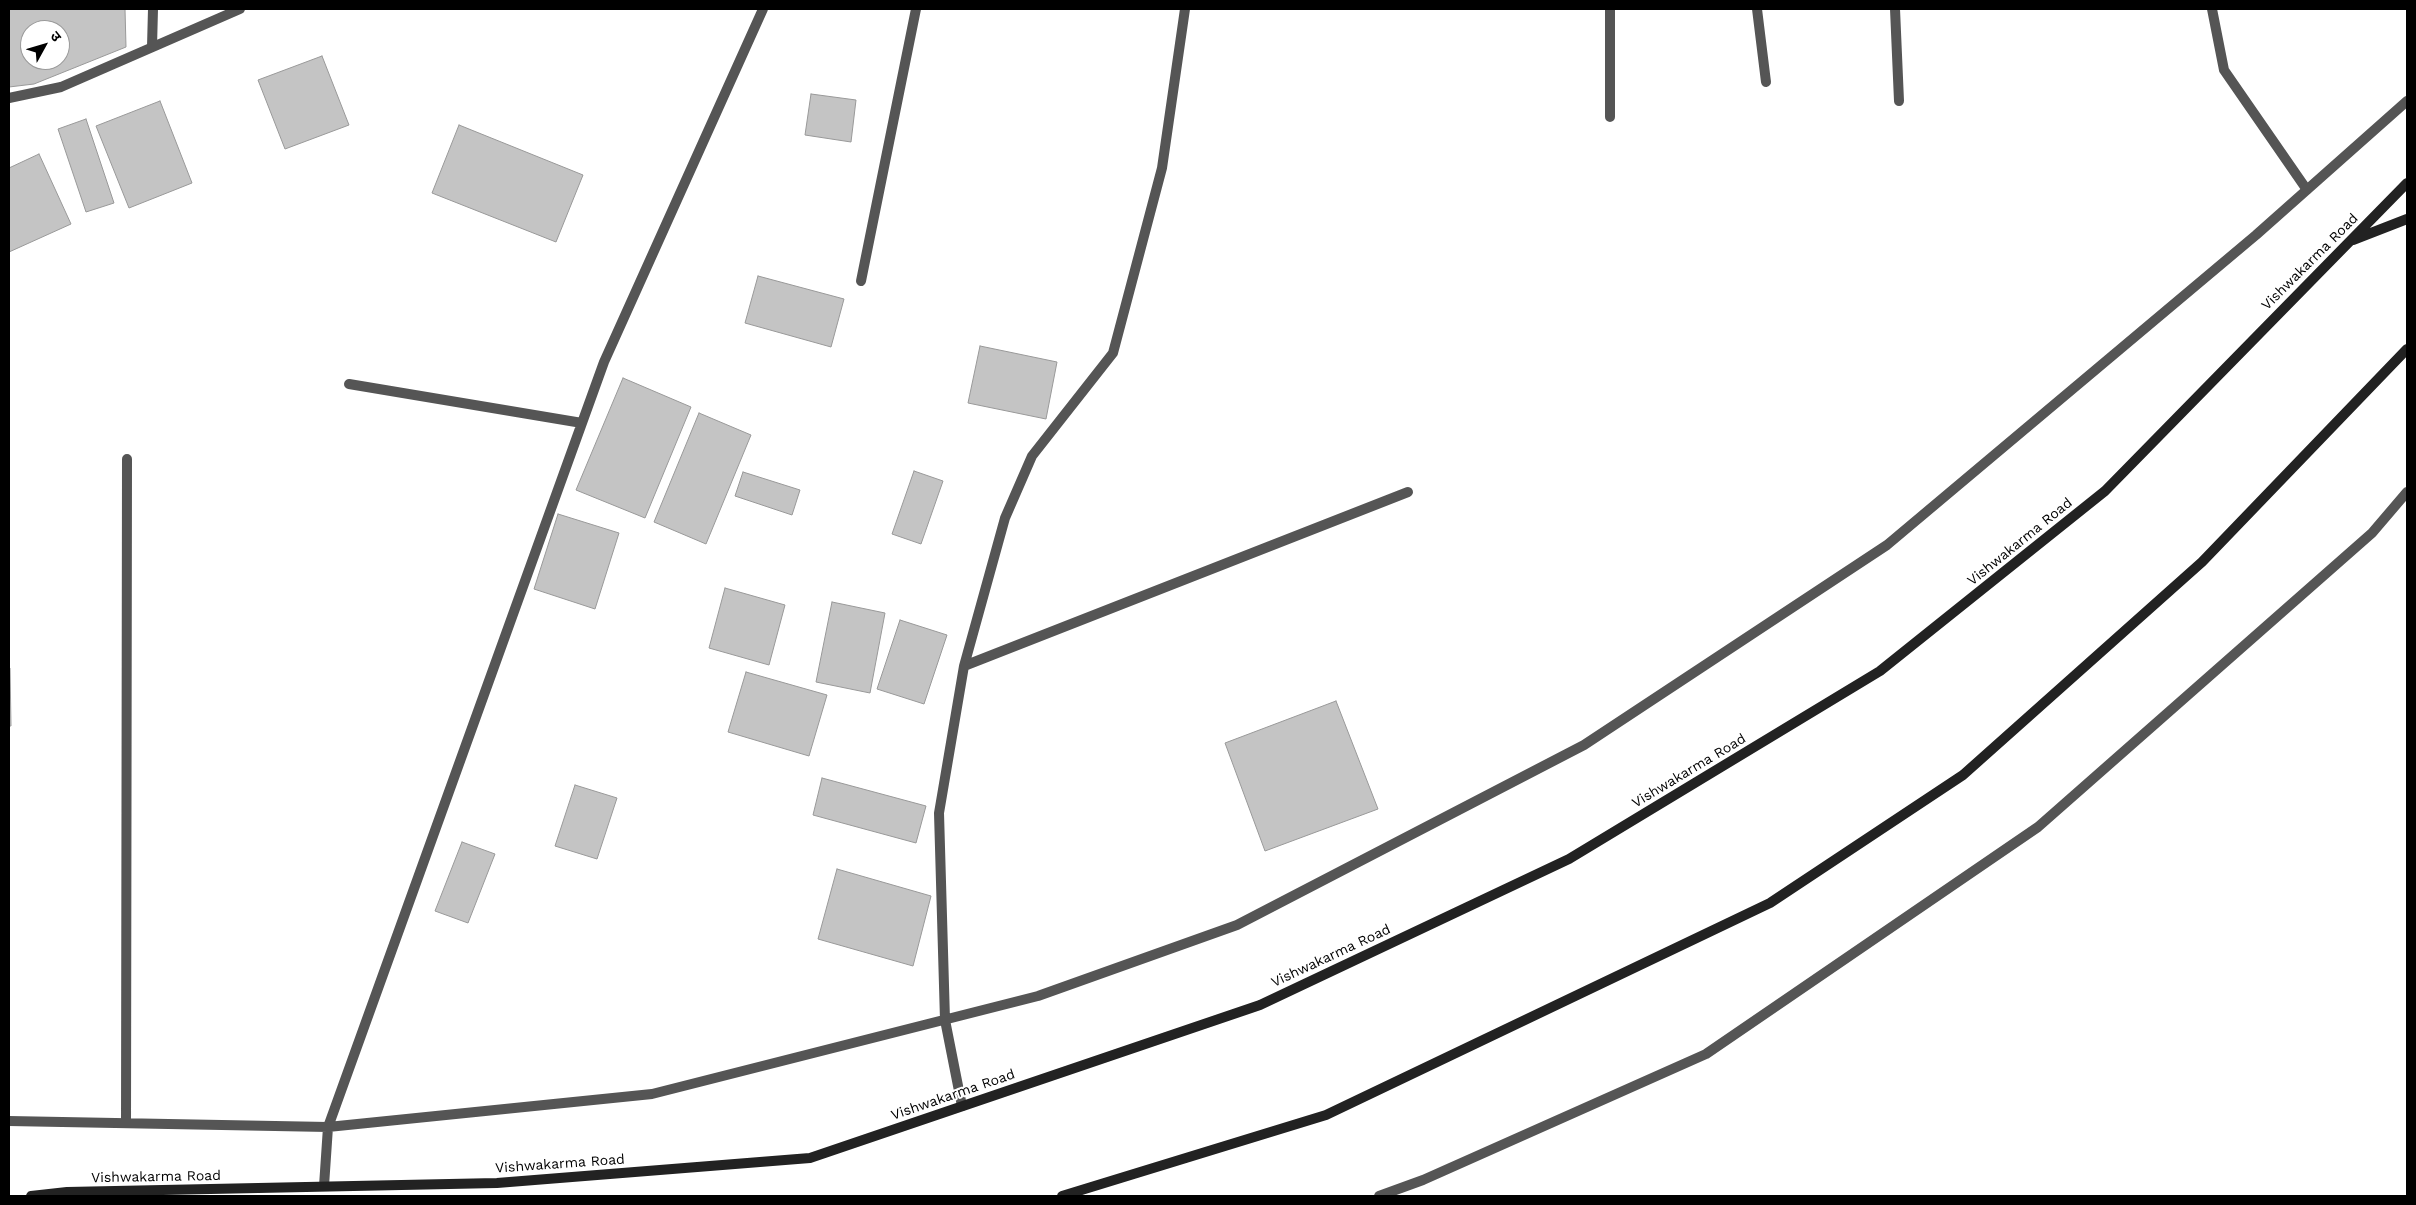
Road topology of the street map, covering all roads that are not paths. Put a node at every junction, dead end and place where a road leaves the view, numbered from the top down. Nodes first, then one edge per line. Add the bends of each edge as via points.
1 (152, 9) edge
2 (240, 9) edge
3 (763, 9) edge
4 (916, 9) edge
5 (1185, 9) edge
6 (1610, 9) edge
7 (1757, 9) edge
8 (1895, 9) edge
9 (2212, 9) edge
10 (152, 47) junction
11 (1766, 82) dead end
12 (9, 98) edge
13 (2407, 101) edge
14 (1899, 102) dead end
15 (1610, 118) dead end
16 (2407, 182) edge
17 (2307, 190) junction
18 (2407, 220) edge
19 (2350, 241) junction
20 (861, 280) dead end
21 (2407, 349) edge
22 (349, 384) dead end
23 (582, 423) junction
24 (128, 459) dead end
25 (1408, 492) dead end
26 (2407, 492) edge
27 (964, 666) junction
28 (945, 1020) junction
29 (962, 1106) junction
30 (9, 1121) edge
31 (126, 1123) junction
32 (328, 1127) junction
33 (324, 1186) junction
34 (1077, 1194) edge
35 (31, 1196) edge
36 (1062, 1196) edge
37 (1378, 1196) edge

1 - 10 street
2 - 10 street
3 - 23 street via 604,362
4 - 20 street
5 - 27 street via 1162,168 1113,353 1032,456 1005,518
6 - 15 street
7 - 11 street
8 - 14 street
9 - 17 street via 2224,70
10 - 12 street via 61,87
13 - 17 street
16 - 19 main road, Vishwakarma Road
17 - 28 street via 1887,545 1584,745 1237,925 1038,996
18 - 19 main road
19 - 29 main road, Vishwakarma Road via 2105,491 1880,672 1569,859 1260,1005
21 - 34 main road via 2202,562 1963,774 1770,903 1326,1116
22 - 23 street
23 - 32 street
24 - 31 street
25 - 27 street
26 - 37 street via 2372,533 2038,828 1706,1054 1423,1180
27 - 28 street via 939,813
28 - 29 street
28 - 32 street via 652,1094
29 - 33 main road, Vishwakarma Road via 810,1158 497,1183
30 - 31 street
31 - 32 street
32 - 33 street
33 - 35 main road, Vishwakarma Road via 67,1192
34 - 36 main road

